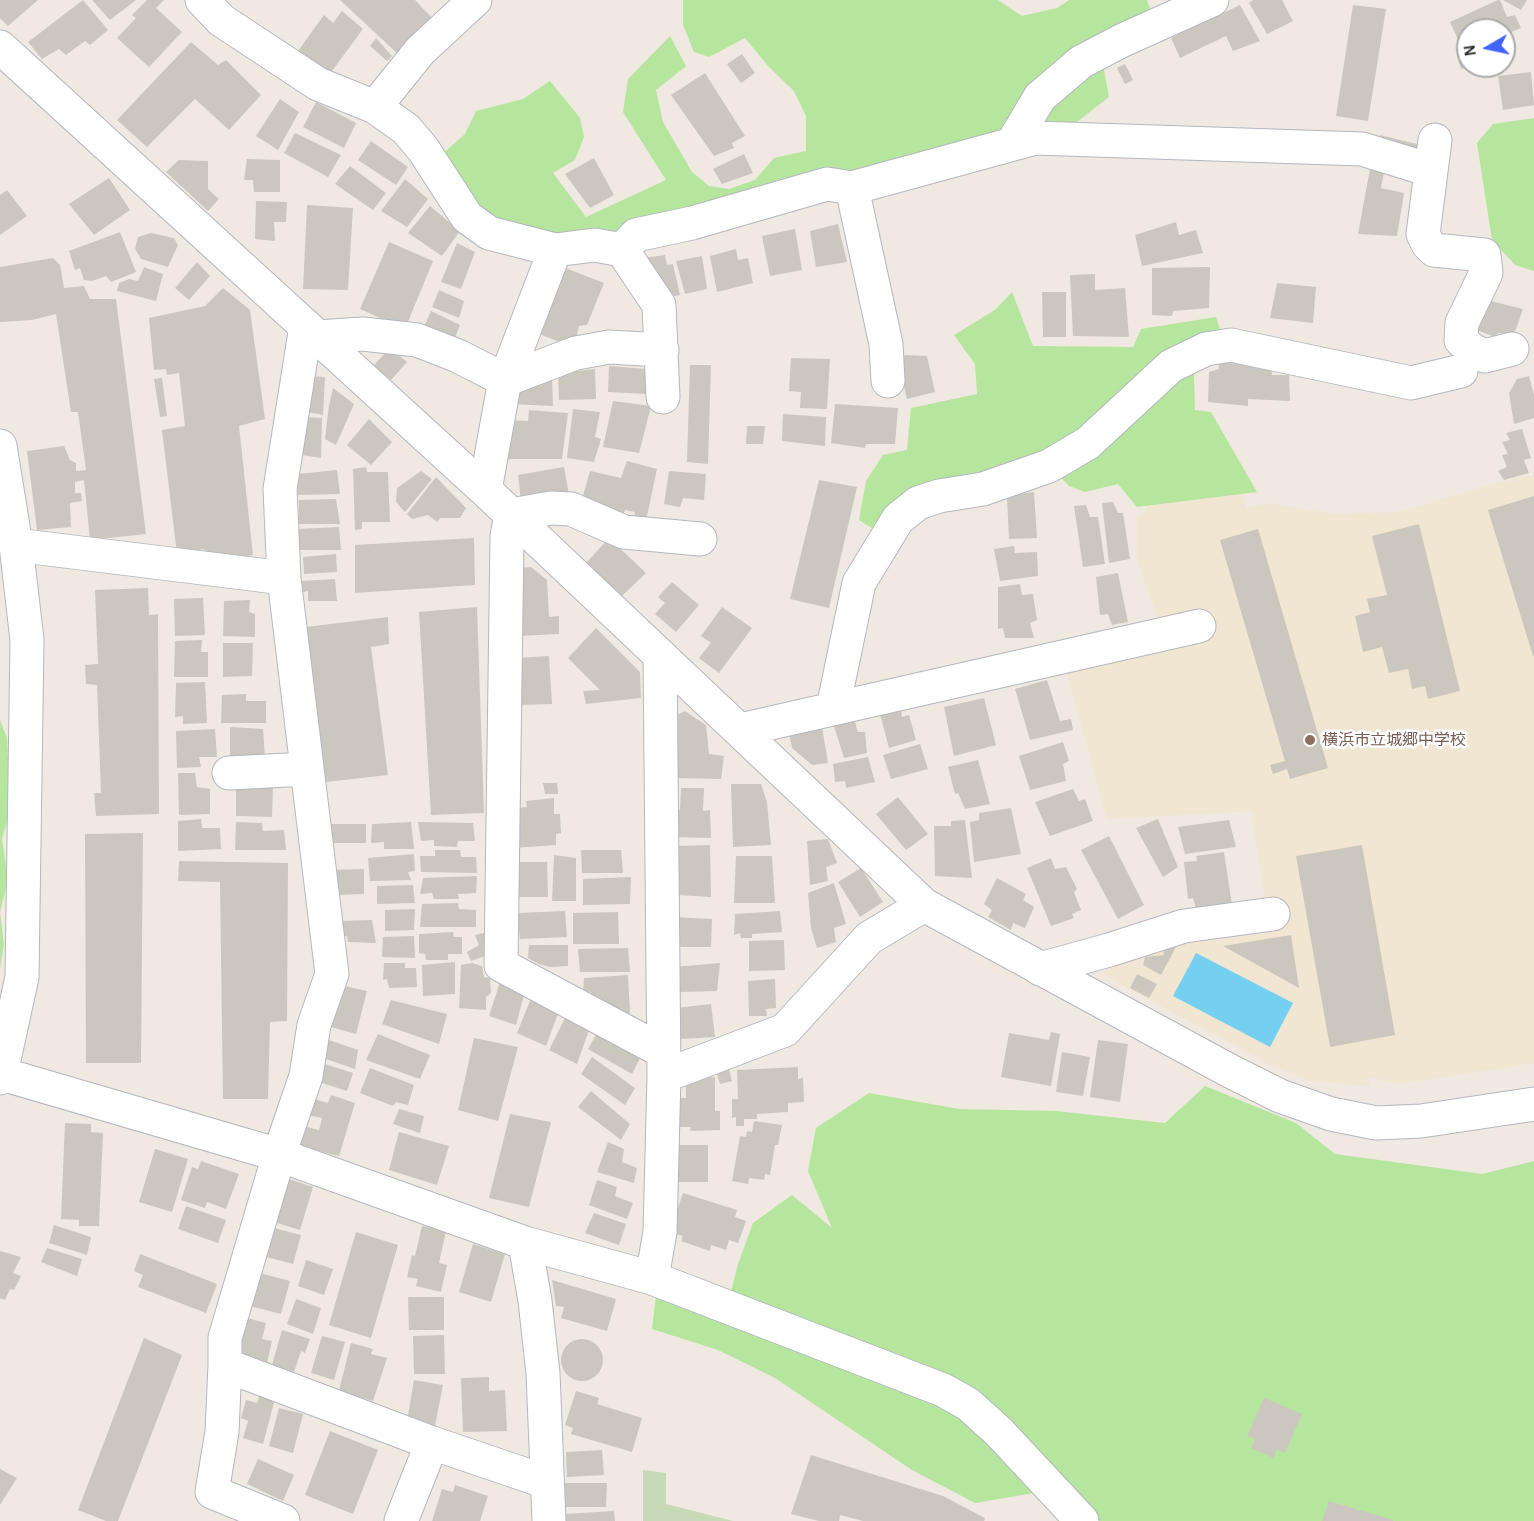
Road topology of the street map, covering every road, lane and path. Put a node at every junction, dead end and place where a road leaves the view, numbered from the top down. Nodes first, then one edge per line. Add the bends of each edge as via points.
1 (202, 0) edge
2 (475, 0) edge
3 (1212, 0) edge
4 (0, 47) edge
5 (375, 107) junction
6 (1012, 144) junction
7 (852, 188) junction
8 (555, 250) junction
9 (622, 250) junction
10 (312, 332) junction
11 (1512, 349) dead end
12 (662, 350) junction
13 (1461, 371) dead end
14 (505, 380) junction
15 (888, 381) dead end
16 (663, 397) dead end
17 (0, 446) edge
18 (485, 490) junction
19 (511, 515) junction
20 (700, 539) dead end
21 (11, 555) edge
22 (284, 578) junction
23 (1199, 626) dead end
24 (660, 655) junction
25 (833, 708) junction
26 (740, 729) junction
27 (307, 769) junction
28 (229, 773) dead end
29 (924, 905) junction
30 (1273, 914) dead end
31 (1041, 969) junction
32 (663, 1064) junction
33 (1, 1076) edge
34 (1534, 1104) edge
35 (279, 1155) junction
36 (525, 1243) junction
37 (652, 1278) junction
38 (225, 1365) junction
39 (432, 1443) junction
40 (547, 1482) junction
41 (283, 1521) edge
42 (401, 1521) edge
43 (549, 1521) edge
44 (1082, 1521) edge

1 - 5 street via 221,20 318,84
2 - 5 street via 420,51
3 - 6 street via 1082,62 1040,97
4 - 10 street
5 - 8 street via 406,129 423,149 467,217 489,233
6 - 7 street
6 - 11 street via 1035,138 1432,155 1423,234 1428,244 1434,250 1484,255 1486,273 1462,323 1461,339 1485,356
7 - 9 street via 827,184 636,235
7 - 15 street via 886,344
8 - 9 street via 595,245
8 - 14 street
9 - 12 street via 659,305
10 - 14 street via 417,340
10 - 18 street
10 - 22 street via 280,489
12 - 14 street via 609,348 576,353
12 - 16 street
13 - 25 street via 1412,383 1231,345 1206,350 1171,366 1088,443 1049,466 983,489 939,495 918,503 898,519 859,583
14 - 18 street
17 - 21 street
18 - 19 street
19 - 20 street via 571,509 624,532
19 - 24 street
19 - 32 street via 507,536 501,965
21 - 22 street
21 - 33 street via 27,640 22,977
22 - 27 street
23 - 25 street
24 - 26 street
24 - 32 street
25 - 26 street
26 - 29 street
27 - 28 street
27 - 35 street via 332,974 314,1025 306,1076
29 - 31 street
29 - 32 street via 869,938 785,1030
30 - 31 street via 1184,926
31 - 34 street via 1280,1096 1331,1114 1376,1123 1421,1121
32 - 37 street via 660,1233
33 - 35 street
35 - 36 street
35 - 38 street via 225,1338
36 - 37 street
36 - 40 street via 543,1373
37 - 44 street via 943,1390 968,1404
38 - 39 street
38 - 41 street via 222,1432 212,1492
39 - 40 street
39 - 42 street
40 - 43 street

